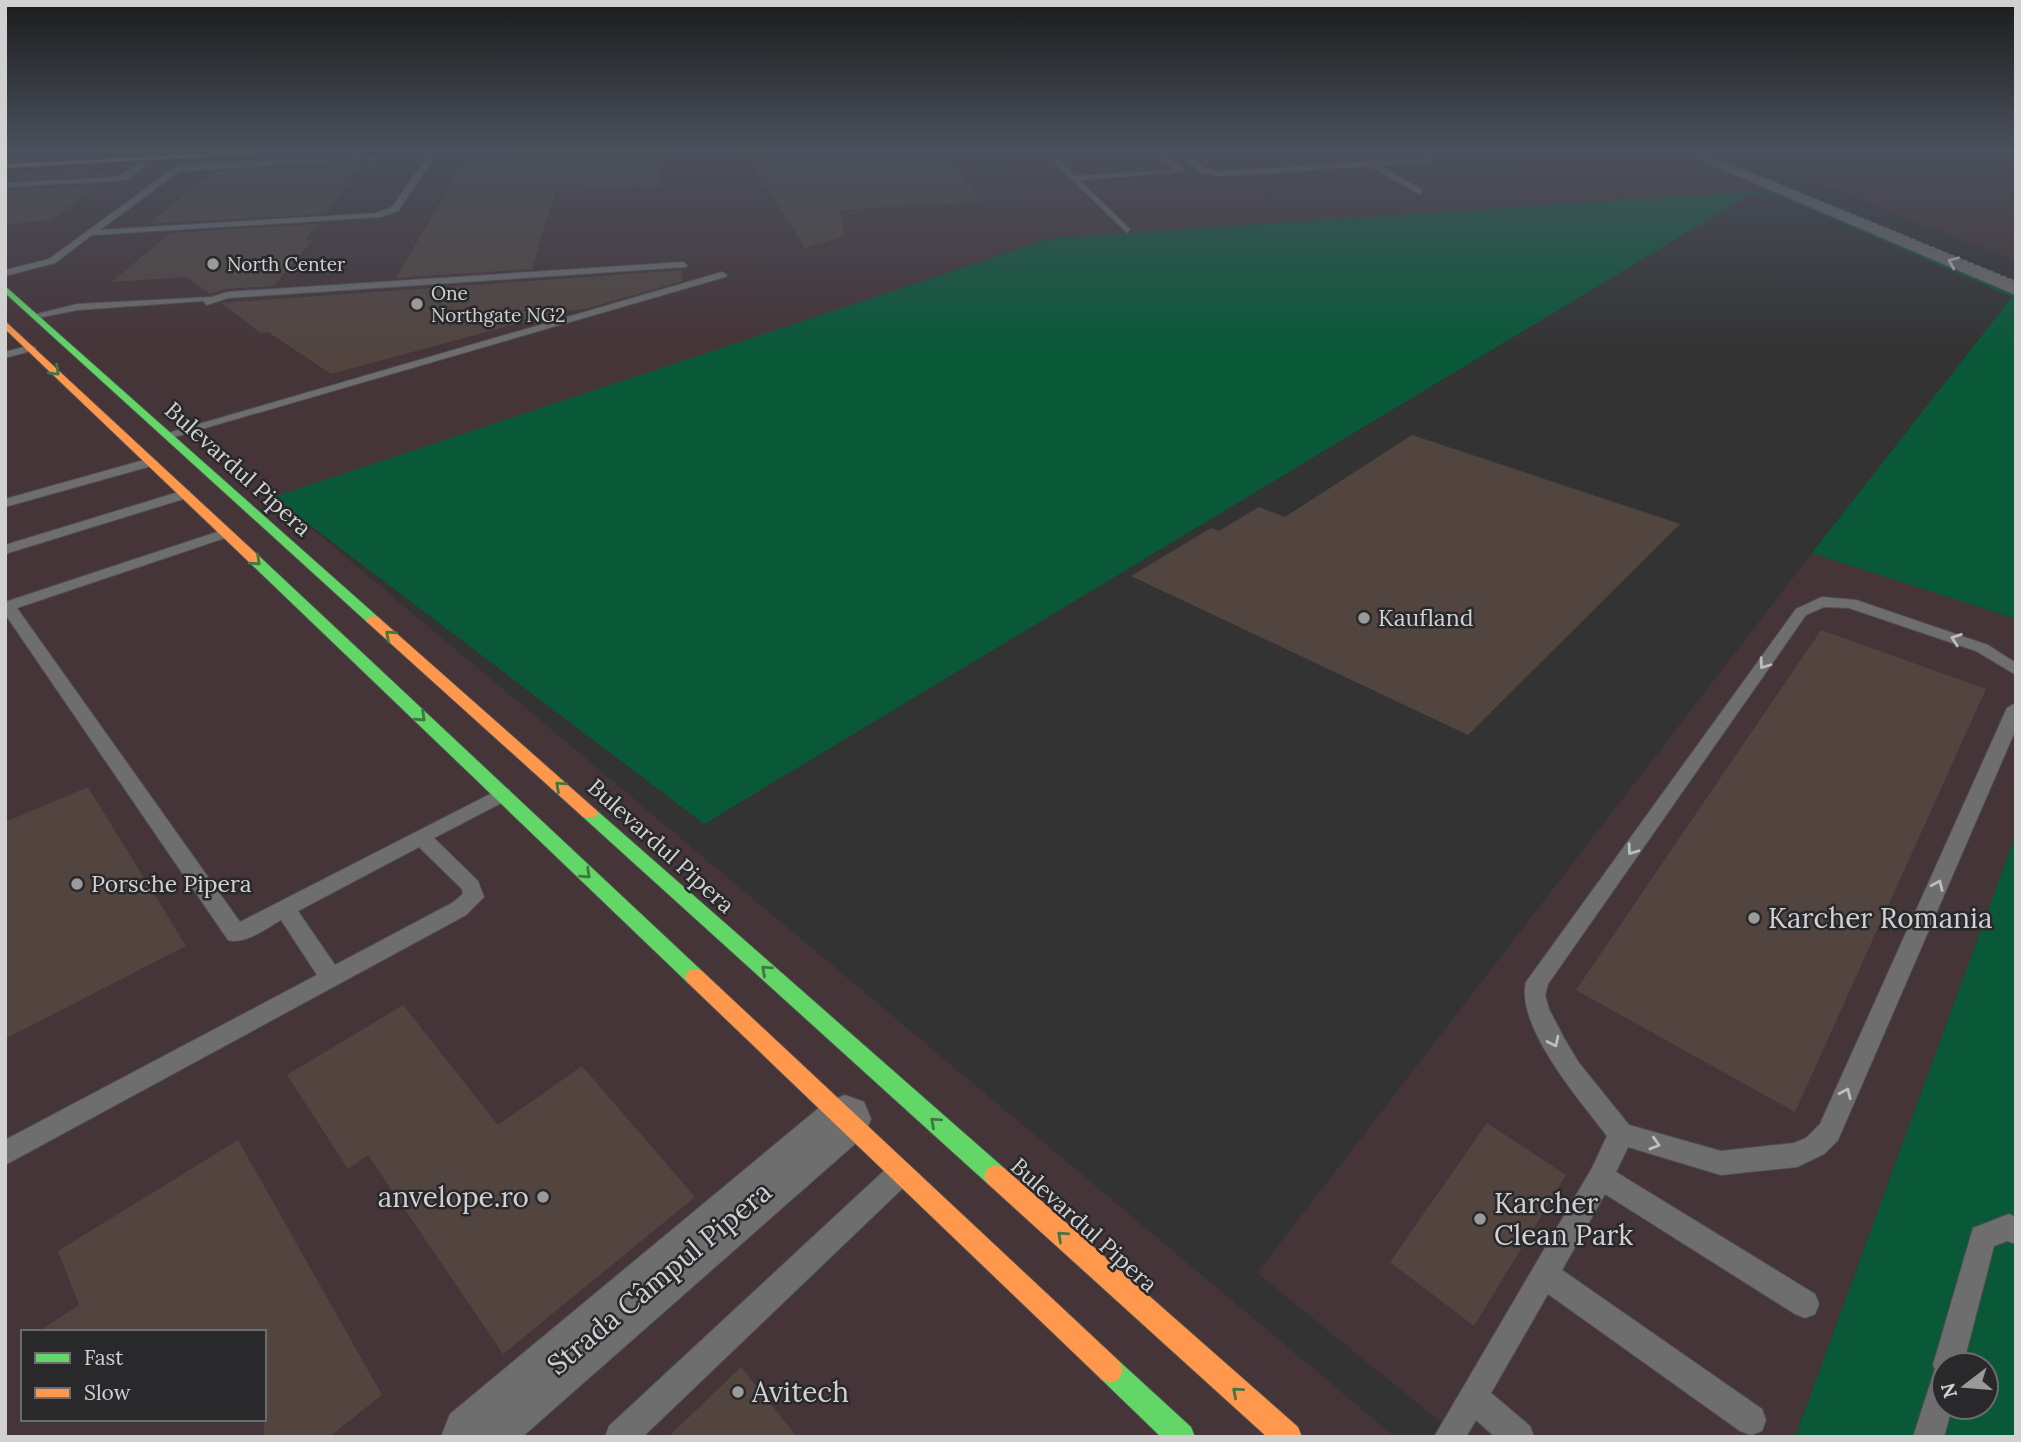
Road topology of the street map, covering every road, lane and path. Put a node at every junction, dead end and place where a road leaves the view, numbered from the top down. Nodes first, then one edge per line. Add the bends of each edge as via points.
1 (113, 216) edge
2 (357, 216) edge
3 (1112, 216) edge
4 (1843, 216) edge
5 (1127, 231) dead end
6 (91, 233) junction
7 (683, 265) dead end
8 (5, 273) edge
9 (722, 275) dead end
10 (5, 289) edge
11 (2016, 289) edge
12 (38, 315) junction
13 (5, 324) edge
14 (31, 348) junction
15 (5, 355) edge
16 (167, 435) junction
17 (151, 462) junction
18 (185, 494) junction
19 (5, 503) edge
20 (226, 533) junction
21 (5, 550) edge
22 (7, 607) edge
23 (2016, 670) edge
24 (2016, 708) edge
25 (502, 794) junction
26 (421, 837) junction
27 (285, 908) junction
28 (331, 978) junction
29 (845, 1119) junction
30 (1621, 1134) junction
31 (5, 1153) edge
32 (901, 1172) junction
33 (1601, 1177) junction
34 (2016, 1231) edge
35 (1544, 1274) junction
36 (1805, 1304) dead end
37 (1952, 1351) edge
38 (1472, 1397) junction
39 (1751, 1420) dead end
40 (473, 1437) edge
41 (620, 1437) edge
42 (1181, 1437) edge
43 (1288, 1437) edge
44 (1449, 1437) edge
45 (1519, 1437) edge

1 - 6 lane
2 - 6 lane
3 - 5 lane
11 -> 4 street
6 - 8 lane via 52,261
7 - 12 lane via 228,295 77,307
9 - 16 lane
10 - 12 main road, Bulevardul Pipera
12 - 16 main road, Bulevardul Pipera
13 - 14 main road
14 - 15 lane
14 -> 17 main road
43 -> 16 main road, Bulevardul Pipera
17 - 18 main road
17 - 19 lane
18 - 20 main road
18 - 21 lane
20 - 22 lane
20 -> 25 main road
22 - 27 lane via 236,934
23 -> 30 lane via 1982,648 1851,603 1822,603 1801,612 1537,982 1534,995 1555,1045
30 -> 24 lane via 1721,1163 1797,1155 1829,1132
25 - 26 lane
25 -> 29 main road
26 - 27 lane
26 - 28 lane via 471,886 474,897
27 - 28 lane
28 - 31 lane
29 - 32 main road
29 - 40 street, Strada Câmpul Pipera
30 - 33 lane
32 - 41 lane
32 - 42 main road
33 - 35 lane
33 - 36 lane
34 - 37 lane via 2009,1227 1983,1237
35 - 38 lane
35 - 39 lane
38 - 44 lane
38 - 45 lane

